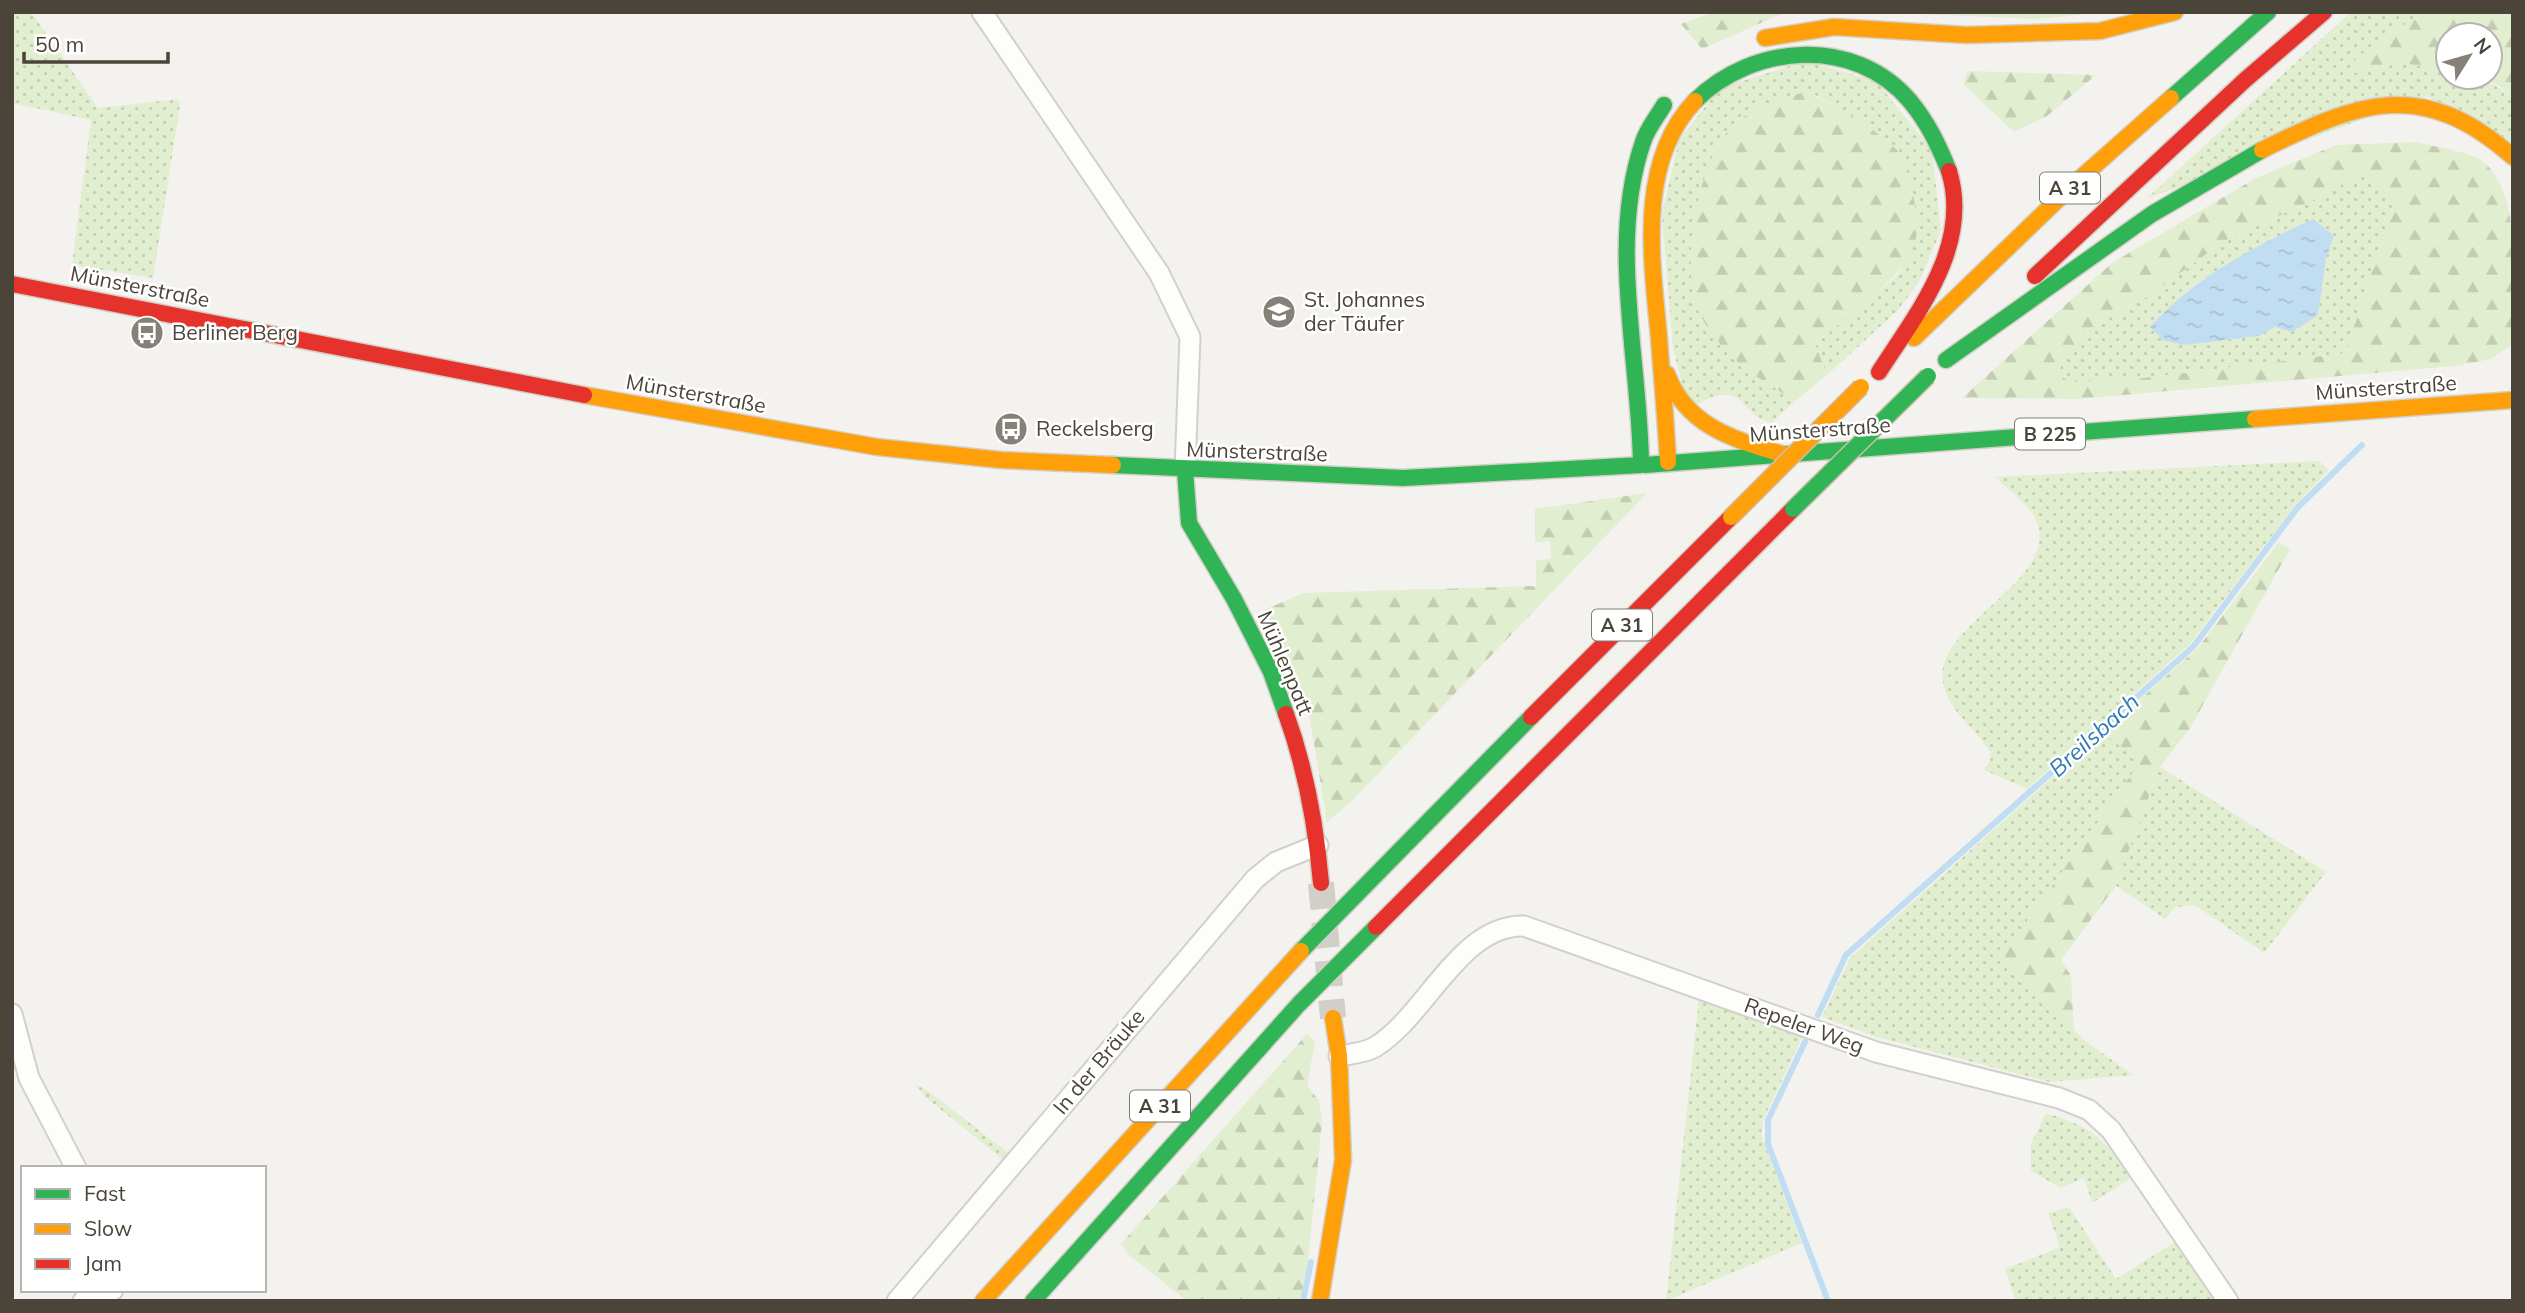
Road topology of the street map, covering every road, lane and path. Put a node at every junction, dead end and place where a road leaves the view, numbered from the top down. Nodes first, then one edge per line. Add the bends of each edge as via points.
1 (982, 12) edge
2 (2175, 12) edge
3 (2268, 12) edge
4 (2324, 12) edge
5 (1748, 42) dead end
6 (1675, 92) dead end
7 (2513, 157) edge
8 (12, 284) edge
9 (1659, 339) junction
10 (1946, 360) junction
11 (1879, 372) junction
12 (2513, 400) edge
13 (1782, 454) junction
14 (1668, 462) junction
15 (1641, 465) junction
16 (1185, 470) junction
17 (1318, 845) junction
18 (1321, 883) tunnel mouth
19 (12, 1013) edge
20 (1334, 1018) tunnel mouth
21 (1339, 1056) junction
22 (75, 1166) edge
23 (110, 1292) edge
24 (83, 1301) edge
25 (897, 1301) edge
26 (983, 1301) edge
27 (1032, 1301) edge
28 (1320, 1301) edge
29 (2228, 1301) edge

1 - 16 street via 1159,273 1190,337
2 - 5 main road via 2099,31 1968,35 1834,27
3 - 11 main road, A 31 via 2075,183
4 - 10 main road, A 31
6 - 15 main road via 1657,113 1633,166 1628,234 1643,427
7 - 10 main road via 2480,128 2418,107 2361,108 2326,120 2242,159 2158,209
8 - 16 main road, Münsterstraße via 565,392 877,447 1001,460
9 - 11 main road via 1651,244 1656,186 1670,135 1694,101 1731,69 1783,54 1825,54 1883,76 1923,113 1942,145 1953,185 1954,222 1947,253
9 - 13 main road via 1670,389 1691,417
9 - 14 main road
10 - 27 main road, A 31, bridge via 1299,1004
11 - 26 main road, A 31, bridge via 1338,911
12 - 13 main road, Münsterstraße / B 225
13 - 14 main road, Münsterstraße / B 225
14 - 15 main road, Münsterstraße / B 225
15 - 16 main road, Münsterstraße via 1403,478
16 - 17 main road, Mühlenpatt via 1189,523 1271,672 1301,757
17 - 18 main road, Mühlenpatt
17 - 25 street, In der Bräuke via 1276,862 1255,879
19 - 22 street via 29,1078
20 - 21 main road
21 - 28 main road via 1343,1160
21 - 29 street, Repeler Weg via 1372,1050 1393,1035 1485,934 1524,926 1877,1052 2059,1098 2089,1110 2111,1130
23 - 24 street

